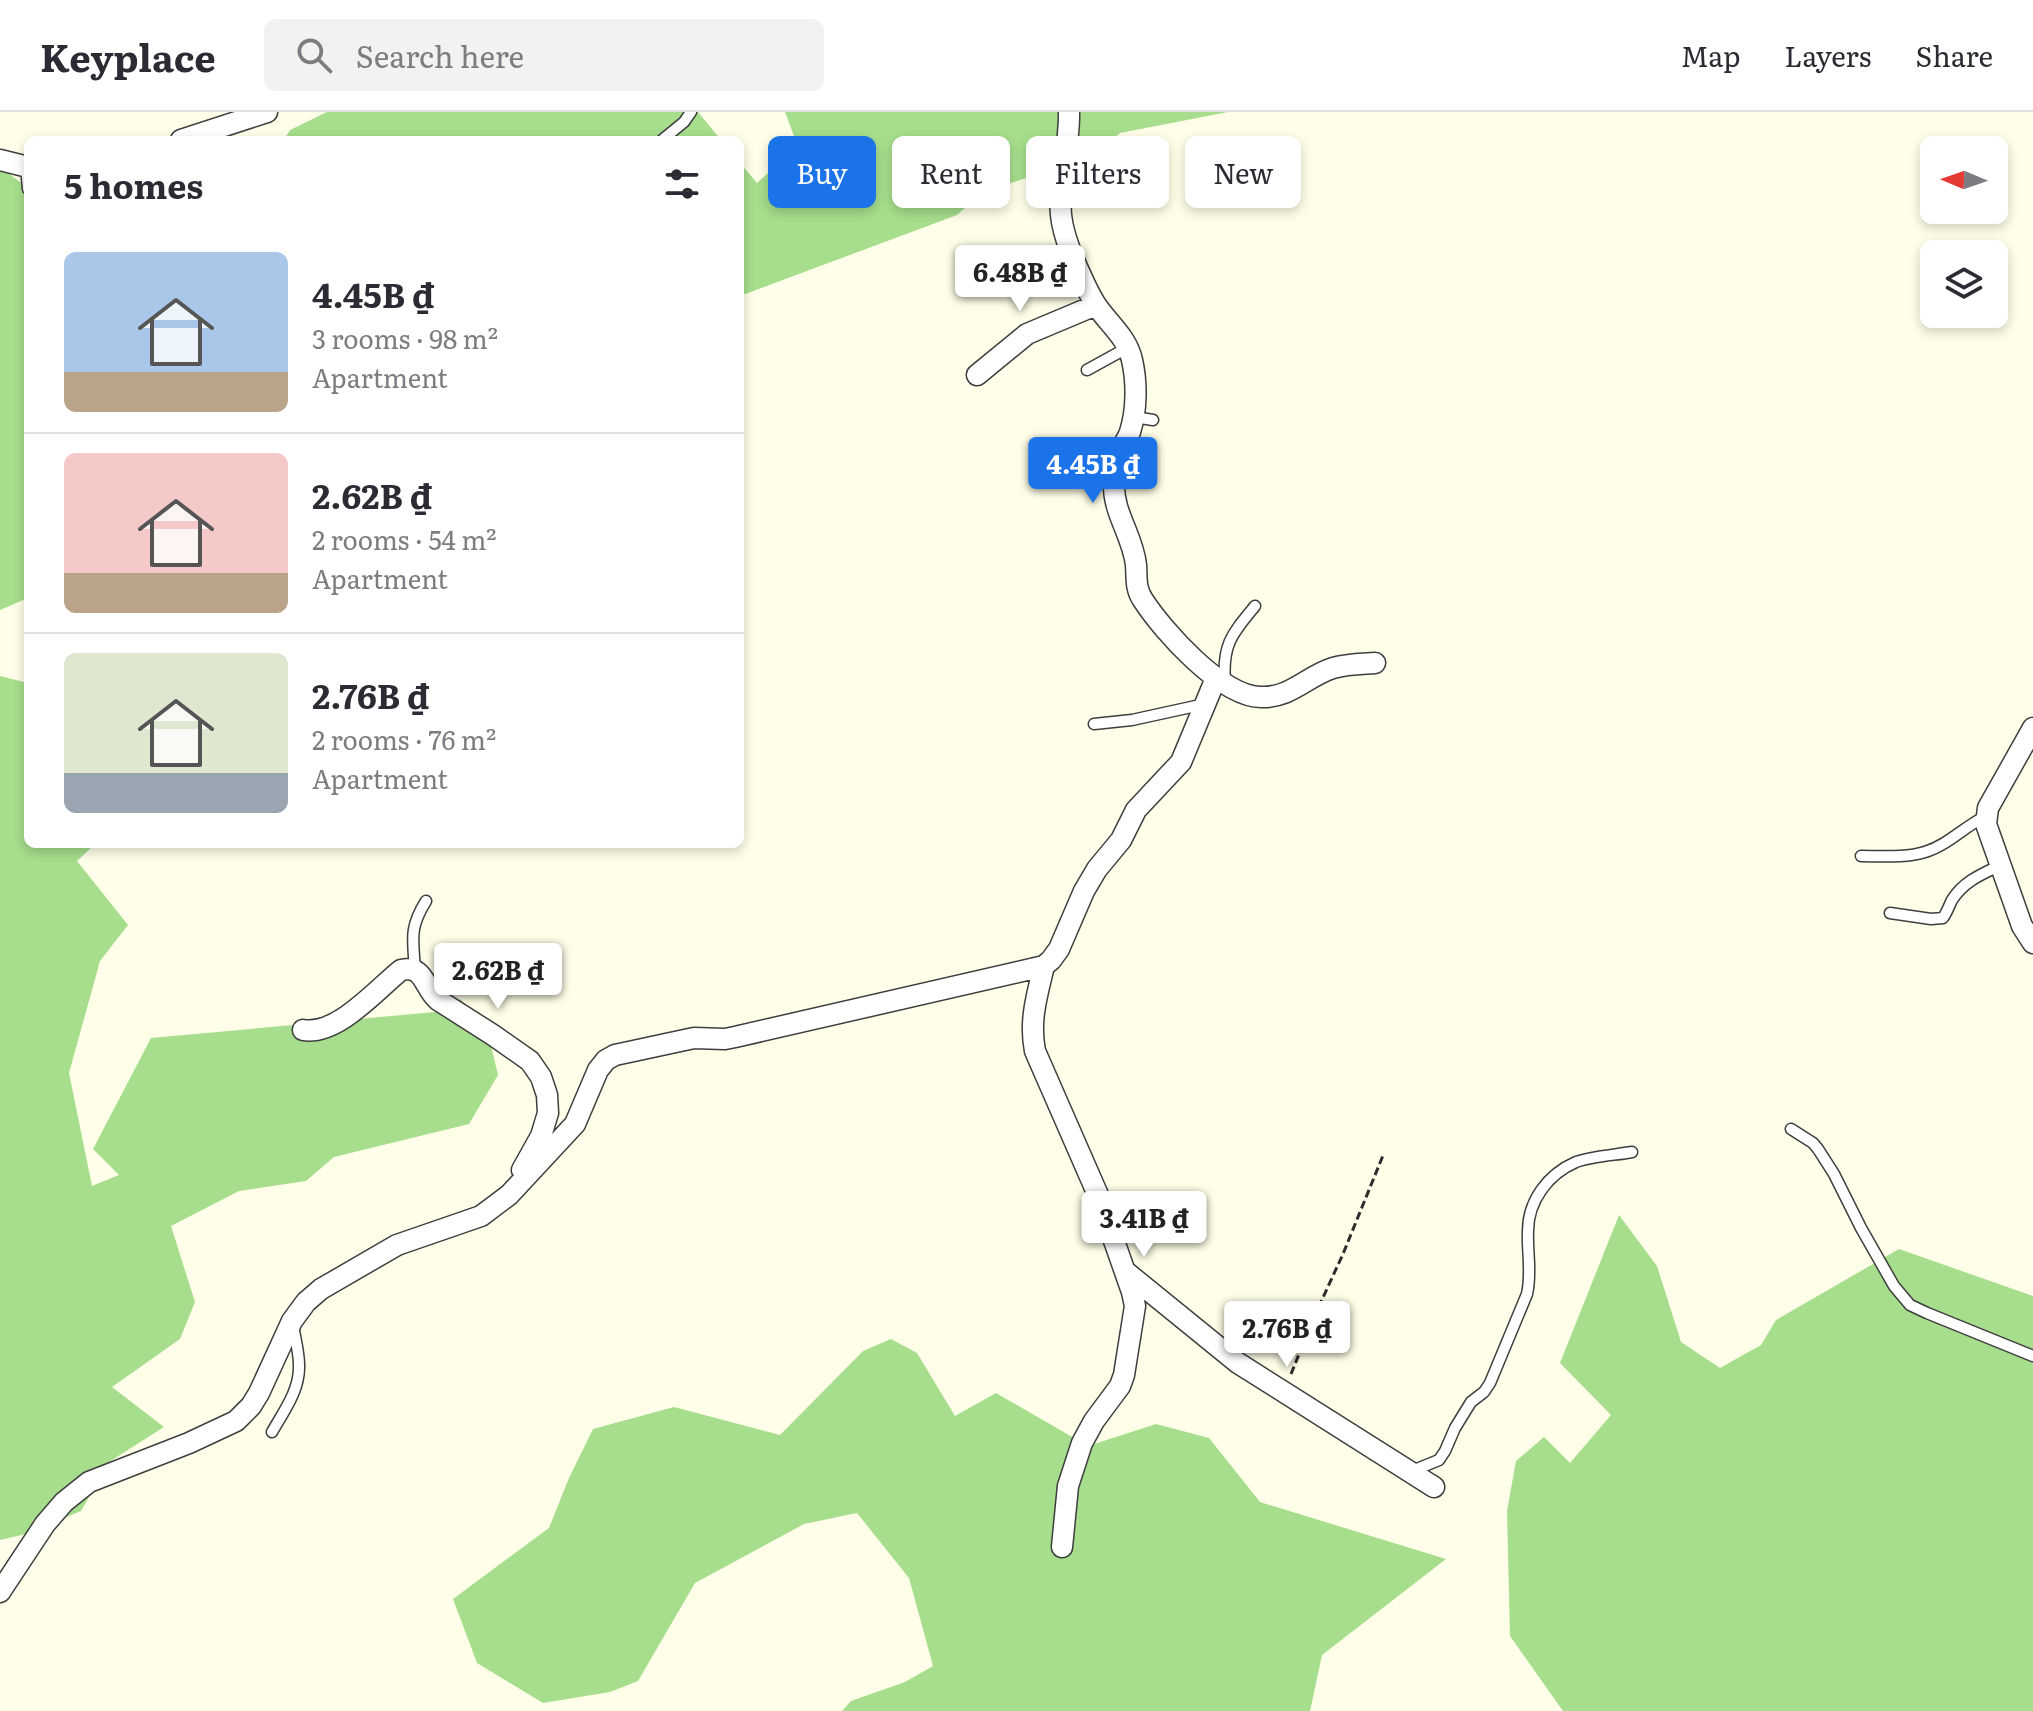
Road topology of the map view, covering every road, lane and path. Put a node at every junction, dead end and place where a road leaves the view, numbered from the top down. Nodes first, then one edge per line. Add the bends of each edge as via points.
1 (267, 112) edge
2 (691, 112) edge
3 (1069, 112) edge
4 (193, 136) edge
5 (667, 136) edge
6 (0, 160) edge
7 (24, 166) edge
8 (1070, 246) junction
9 (1039, 285) dead end
10 (1096, 305) junction
11 (1127, 348) junction
12 (1087, 370) dead end
13 (977, 375) dead end
14 (1255, 606) dead end
15 (1375, 663) dead end
16 (1221, 682) junction
17 (1205, 704) junction
18 (1094, 724) dead end
19 (2033, 728) edge
20 (1986, 816) junction
21 (1861, 856) dead end
22 (2001, 865) junction
23 (426, 901) dead end
24 (1890, 913) dead end
25 (2033, 943) edge
26 (1044, 966) junction
27 (415, 970) junction
28 (303, 1030) dead end
29 (1791, 1129) dead end
30 (1632, 1152) dead end
31 (1384, 1153) dead end
32 (509, 1195) junction
33 (1125, 1271) junction
34 (292, 1321) junction
35 (2033, 1356) edge
36 (1283, 1392) junction
37 (272, 1432) dead end
38 (1410, 1472) junction
39 (1434, 1487) dead end
40 (1062, 1547) dead end
41 (0, 1592) edge

1 - 4 street
2 - 5 lane
3 - 8 street via 1061,216
6 - 7 street
8 - 9 lane
8 - 10 street
10 - 11 street
10 - 13 street via 1027,334
11 - 12 lane
11 - 16 street via 1144,419 1121,450 1114,481 1136,584 1177,642
14 - 16 lane via 1227,645
15 - 16 street via 1334,668 1271,697 1243,694
16 - 17 street
17 - 18 lane
17 - 26 street via 1181,762 1136,810 1084,891 1059,949
19 - 20 street
20 - 21 lane via 1925,852
20 - 22 street
22 - 24 lane via 1963,886 1943,918
22 - 25 street
23 - 27 lane via 413,931
26 - 32 street via 725,1039 694,1038 615,1055 598,1070 575,1124
26 - 33 street via 1033,1014 1035,1051
27 - 28 street via 401,970 329,1028
27 - 32 street via 438,1000 530,1061 541,1077 548,1113
29 - 35 lane via 1818,1149 1894,1286 1910,1305
30 - 38 lane via 1576,1162 1540,1190 1528,1222 1527,1294 1490,1383 1471,1402 1439,1460
31 - 36 path
32 - 34 street via 481,1216 397,1245 321,1289
33 - 36 street via 1238,1363
33 - 40 street via 1135,1306 1124,1375 1082,1443 1068,1486
34 - 37 lane via 299,1376
34 - 41 street via 259,1393 236,1421 89,1482 45,1524
36 - 38 street
38 - 39 street

